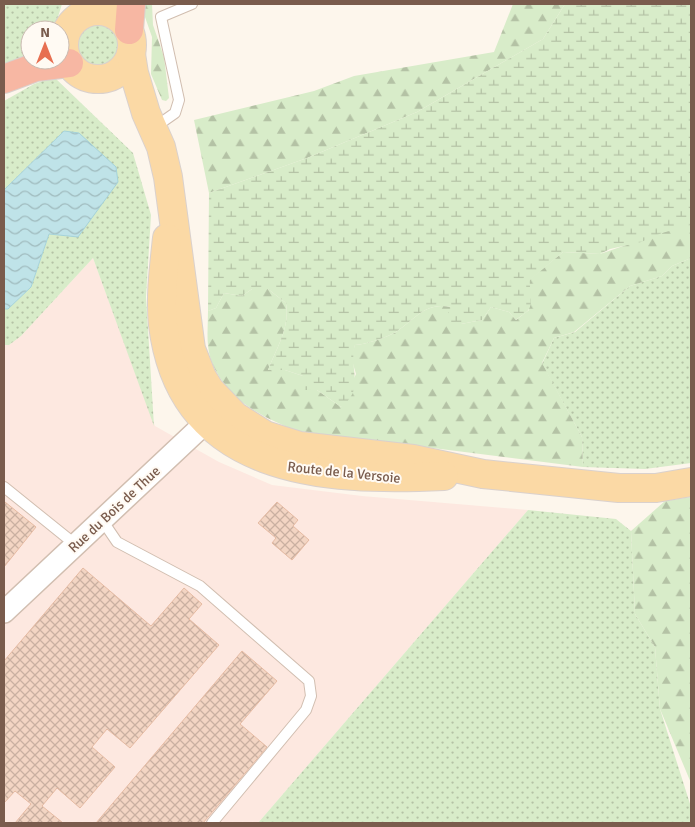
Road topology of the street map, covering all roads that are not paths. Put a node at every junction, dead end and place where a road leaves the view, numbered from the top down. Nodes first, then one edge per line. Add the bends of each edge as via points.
1 (192, 4) edge
2 (69, 16) edge
3 (120, 21) edge
4 (70, 64) edge
5 (25, 70) edge
6 (4, 78) edge
7 (91, 79) junction
8 (150, 121) junction
9 (215, 414) junction
10 (691, 482) edge
11 (4, 487) edge
12 (102, 520) junction
13 (76, 545) junction
14 (4, 612) edge
15 (212, 823) edge

1 - 8 lane via 161,17 179,100 174,113
2 - 3 main road via 94,11
3 - 7 main road via 124,68 105,79
3 - 8 main road, Route de la Versoie
4 - 7 main road via 78,73
5 - 6 highway
7 - 8 main road via 112,90
8 - 9 main road, Route de la Versoie via 165,163 191,349
9 - 10 main road, Route de la Versoie via 300,446 431,462 483,474 619,488 656,488
9 - 12 street, Rue du Bois de Thue
11 - 13 lane
12 - 13 street, Rue du Bois de Thue
12 - 15 lane via 117,542 200,586 309,681 311,696 306,710
13 - 14 street, Rue du Bois de Thue

